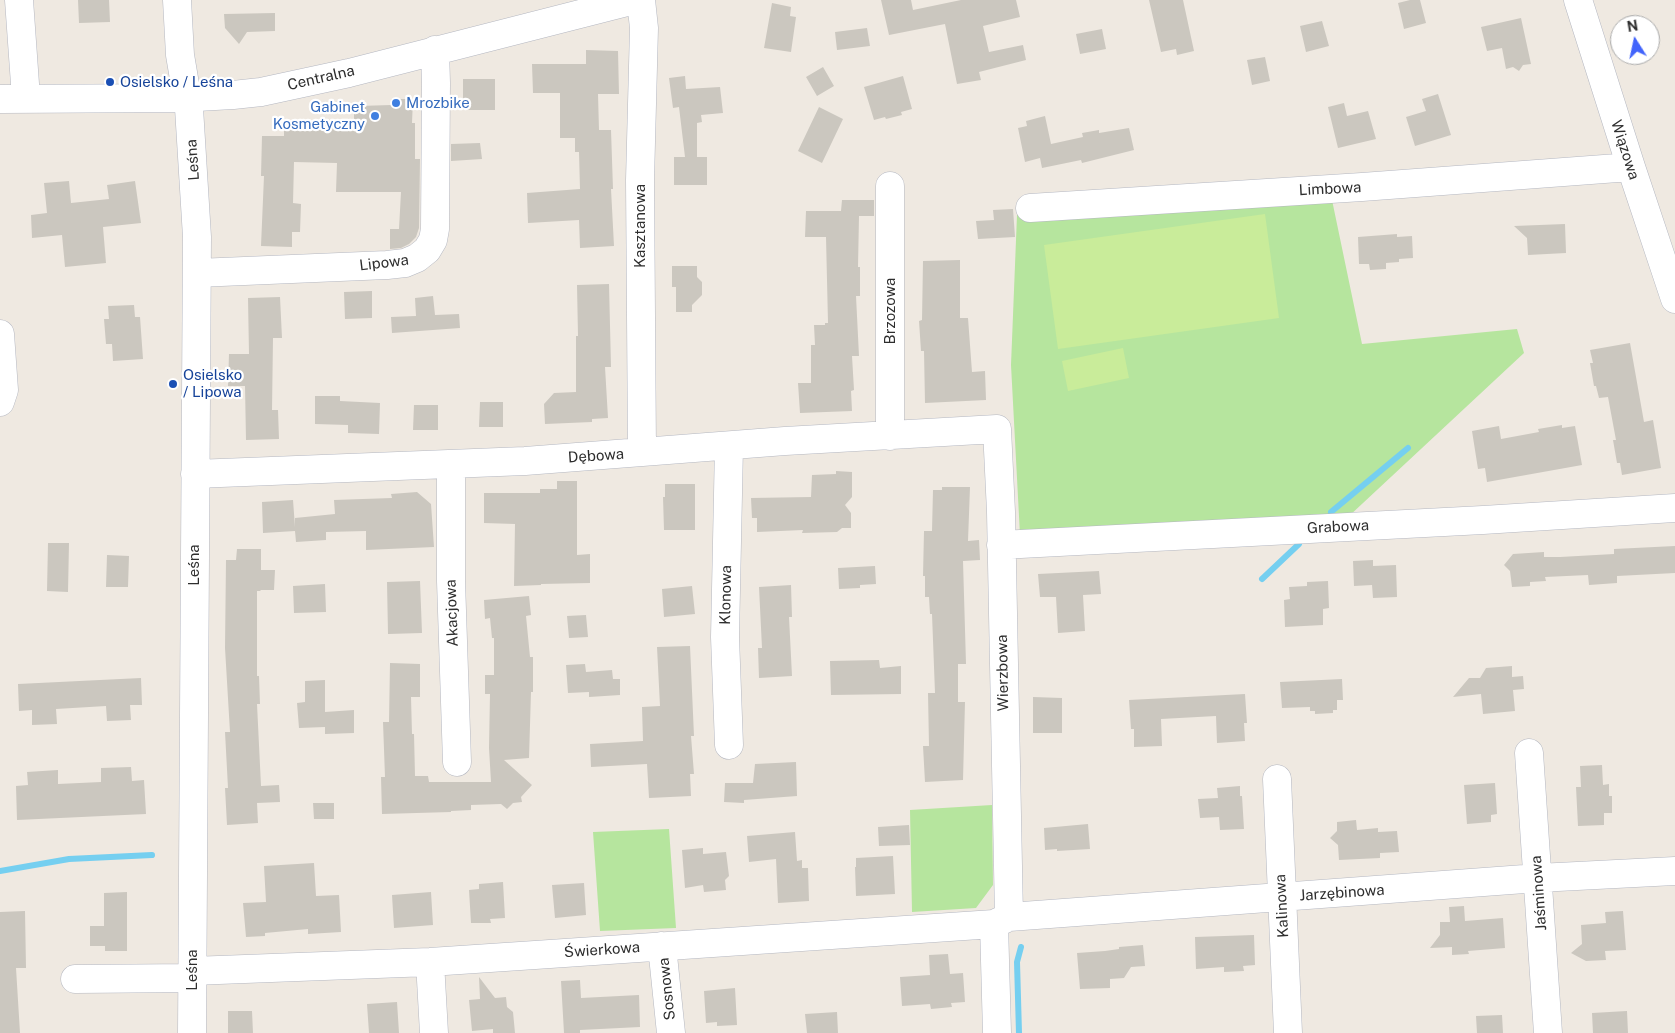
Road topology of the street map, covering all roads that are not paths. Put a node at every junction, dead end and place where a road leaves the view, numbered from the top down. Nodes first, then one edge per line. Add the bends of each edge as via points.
1 (19, 0) edge
2 (177, 0) edge
3 (635, 0) edge
4 (641, 0) edge
5 (1578, 0) edge
6 (435, 50) junction
7 (187, 98) junction
8 (13, 99) edge
9 (1631, 167) junction
10 (890, 186) dead end
11 (1030, 208) dead end
12 (197, 272) junction
13 (1675, 299) edge
14 (0, 334) edge
15 (0, 402) edge
16 (997, 429) joint
17 (890, 436) junction
18 (729, 446) junction
19 (642, 452) junction
20 (450, 464) junction
21 (195, 474) junction
22 (1675, 508) edge
23 (1001, 545) junction
24 (729, 745) dead end
25 (1528, 753) dead end
26 (457, 762) dead end
27 (1277, 778) dead end
28 (1675, 872) edge
29 (1538, 878) junction
30 (1281, 898) junction
31 (1001, 921) junction
32 (662, 946) junction
33 (430, 962) junction
34 (192, 975) junction
35 (75, 979) dead end
36 (192, 1033) edge
37 (434, 1033) edge
38 (671, 1033) edge
39 (997, 1033) edge
40 (1288, 1033) edge
41 (1548, 1033) edge

1 - 8 street
2 - 7 street, Leśna via 180,55
3 - 6 street, Centralna
4 - 19 street, Kasztanowa via 644,28 640,180
5 - 9 street, Wiązowa
6 - 7 street, Centralna via 261,92
6 - 12 street, Lipowa via 435,229 427,250 405,263 387,265
7 - 8 street, Centralna
7 - 12 street, Leśna
9 - 11 street, Limbowa
9 - 13 street, Wiązowa
10 - 17 street, Brzozowa
12 - 21 street, Leśna
14 - 15 street via 4,390
16 - 17 street, Dębowa
16 - 23 street, Wierzbowa
17 - 18 street, Dębowa
18 - 19 street, Dębowa
18 - 24 street, Klonowa via 725,637
19 - 20 street, Dębowa via 525,462
20 - 21 street, Dębowa
20 - 26 street, Akacjowa
21 - 34 street, Leśna
22 - 23 street, Grabowa
23 - 31 street, Wierzbowa
25 - 29 street, Jaśminowa
27 - 30 street, Kalinowa
28 - 29 street, Jarzębinowa
29 - 30 street, Jarzębinowa
29 - 41 street, Jaśminowa
30 - 31 street, Jarzębinowa
30 - 40 street, Kalinowa
31 - 32 street, Świerkowa
31 - 39 street, Wierzbowa
32 - 33 street, Świerkowa
32 - 38 street, Sosnowa
33 - 34 street, Świerkowa
33 - 37 street
34 - 35 street, Świerkowa
34 - 36 street, Leśna

